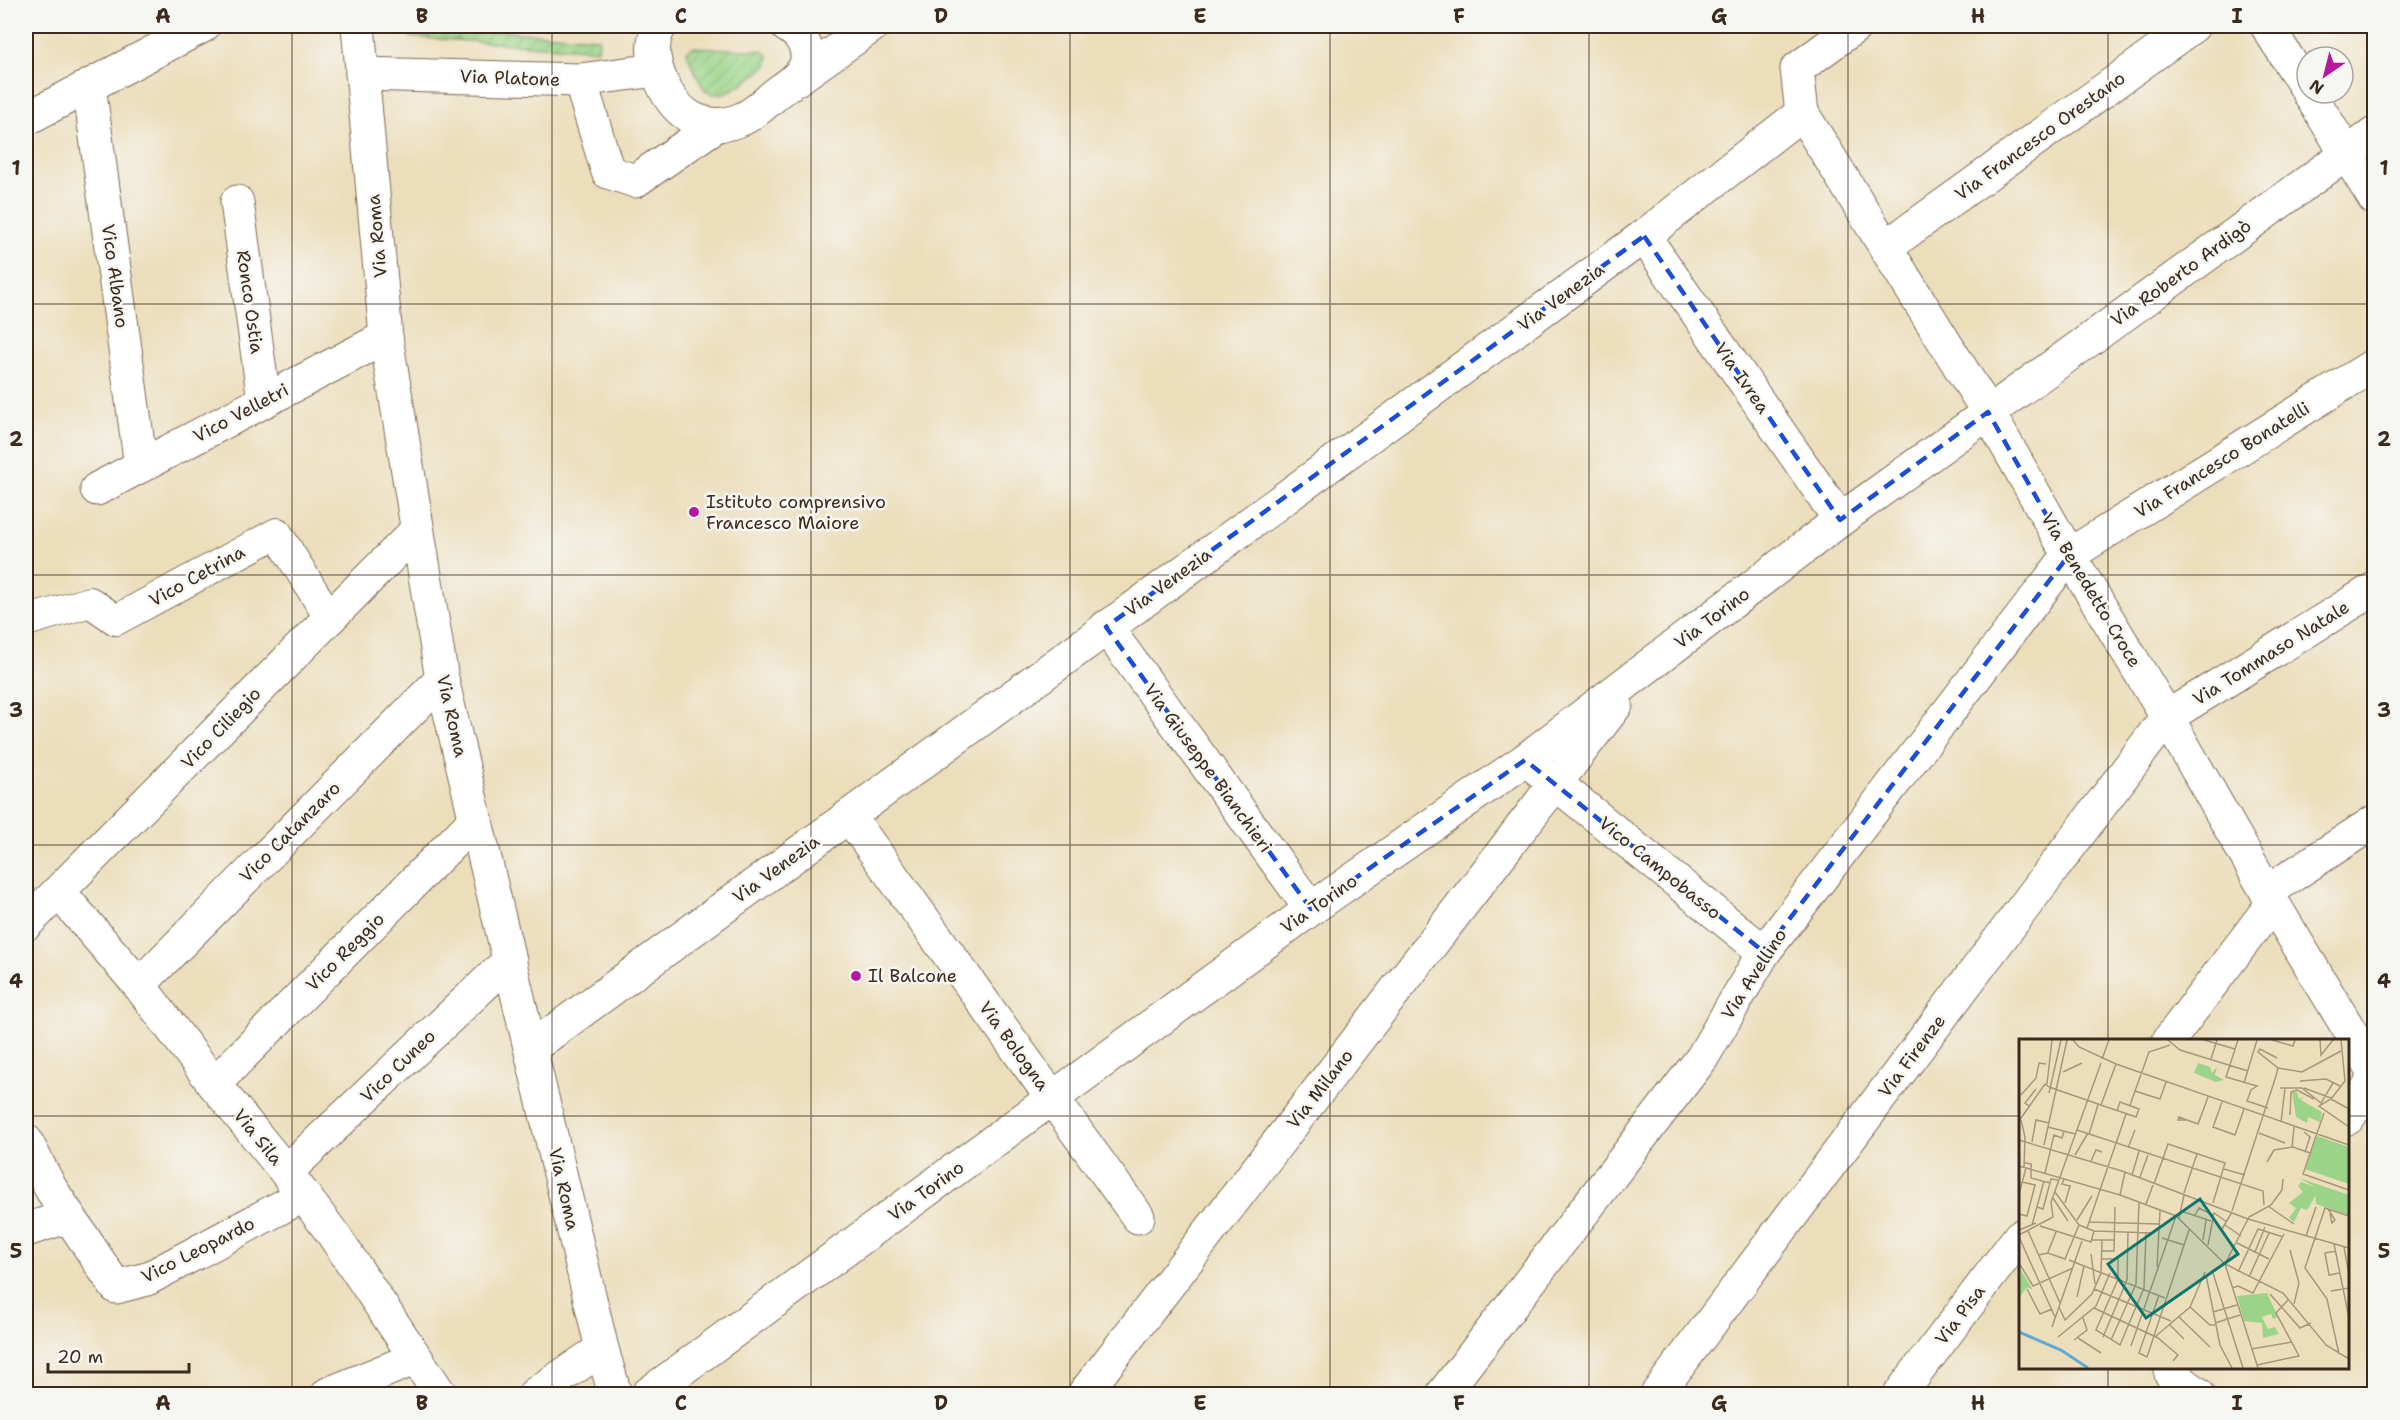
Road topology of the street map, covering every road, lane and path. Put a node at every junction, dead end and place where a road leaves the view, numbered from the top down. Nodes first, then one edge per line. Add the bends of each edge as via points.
1 (203, 26) edge
2 (358, 26) edge
3 (787, 26) edge
4 (872, 26) edge
5 (1856, 26) edge
6 (2193, 26) edge
7 (2267, 26) edge
8 (654, 41) edge
9 (2295, 70) edge
10 (362, 74) junction
11 (797, 79) junction
12 (580, 80) junction
13 (89, 86) junction
14 (2317, 105) edge
15 (1802, 113) junction
16 (26, 119) edge
17 (715, 126) junction
18 (2374, 134) edge
19 (2348, 154) junction
20 (2374, 198) edge
21 (237, 202) dead end
22 (1644, 236) junction
23 (1886, 248) junction
24 (386, 337) junction
25 (2374, 365) edge
26 (264, 401) junction
27 (1988, 412) junction
28 (141, 466) junction
29 (97, 489) dead end
30 (1840, 520) junction
31 (416, 531) junction
32 (2069, 555) junction
33 (2374, 589) edge
34 (329, 617) junction
35 (26, 621) edge
36 (1106, 627) junction
37 (1639, 674) junction
38 (442, 679) junction
39 (2167, 717) junction
40 (1525, 760) junction
41 (1556, 784) junction
42 (849, 816) junction
43 (476, 819) junction
44 (2374, 822) edge
45 (59, 892) junction
46 (2270, 898) junction
47 (1311, 909) junction
48 (26, 924) edge
49 (1764, 952) junction
50 (510, 960) junction
51 (139, 985) junction
52 (2170, 1039) edge
53 (531, 1048) junction
54 (2372, 1065) edge
55 (214, 1084) junction
56 (1052, 1098) junction
57 (2349, 1116) edge
58 (26, 1141) edge
59 (295, 1184) junction
60 (69, 1216) junction
61 (1138, 1217) dead end
62 (26, 1230) edge
63 (2019, 1237) edge
64 (602, 1349) junction
65 (417, 1358) junction
66 (2175, 1369) edge
67 (328, 1395) edge
68 (440, 1395) edge
69 (536, 1395) edge
70 (615, 1395) edge
71 (648, 1395) edge
72 (1084, 1395) edge
73 (1443, 1395) edge
74 (1657, 1395) edge
75 (1900, 1395) edge
76 (2198, 1395) edge

1 - 13 street
2 - 10 street, Via Roma
3 - 11 street via 804,41 807,61
4 - 11 street
5 - 15 street via 1797,69
6 - 23 street, Via Francesco Orestano
7 - 9 street
8 - 12 street, Via Platone
8 - 17 street via 669,99 691,119
10 - 12 street, Via Platone
10 - 24 street, Via Roma
11 - 17 street via 745,118
12 - 17 street via 608,172 635,181
13 - 16 street
13 - 28 street, Vico Albano
14 - 19 street
15 - 22 street, Via Venezia
15 - 23 street, Via Benedetto Croce
18 - 19 street, Via Roberto Ardigò
19 - 20 street
19 - 27 street, Via Roberto Ardigò
21 - 26 street, Ronco Ostia
22 - 30 street, Via Ivrea
22 - 36 street, Via Venezia
23 - 27 street, Via Benedetto Croce
24 - 26 street, Vico Velletri
24 - 31 street, Via Roma
25 - 32 street, Via Francesco Bonatelli
26 - 28 street, Vico Velletri
27 - 30 street, Via Torino
27 - 32 street, Via Benedetto Croce
28 - 29 street, Vico Velletri
30 - 37 street, Via Torino
31 - 34 street, Vico Ciliegio
31 - 38 street, Via Roma
32 - 39 street, Via Benedetto Croce
32 - 49 street, Via Avellino
33 - 39 street, Via Tommaso Natale
34 - 35 street, Vico Cetrina via 277,532 116,620 90,602
34 - 45 street, Vico Ciliegio
36 - 42 street, Via Venezia
36 - 47 street, Via Giuseppe Bianchieri
37 - 40 street, Via Torino
37 - 41 street, Via Milano
38 - 43 street, Via Roma
38 - 51 street, Vico Catanzaro
39 - 46 street, Via Benedetto Croce
39 - 74 street, Via Firenze
40 - 41 street, Vico Campobasso
40 - 47 street, Via Torino
41 - 49 street, Vico Campobasso
41 - 72 street, Via Milano
42 - 53 street, Via Venezia
42 - 56 street, Via Bologna
43 - 50 street, Via Roma
43 - 55 street, Vico Reggio
44 - 46 street
45 - 48 street, Vico Ciliegio
45 - 51 street, Via Sila
46 - 52 street
46 - 54 street, Via Benedetto Croce
47 - 56 street, Via Torino
49 - 73 street, Via Avellino via 1702,1058
50 - 53 street, Via Roma
50 - 59 street, Vico Cuneo
51 - 55 street, Via Sila
53 - 64 street, Via Roma
54 - 57 street
55 - 59 street, Via Sila
56 - 61 street, Via Bologna
56 - 71 street, Via Torino
58 - 60 street, Vico Leopardo
59 - 60 street, Vico Leopardo via 147,1279 116,1287
59 - 65 street, Via Sila
60 - 62 street
63 - 75 street, Via Pisa
64 - 69 street
64 - 70 street, Via Roma
65 - 67 street
65 - 68 street, Via Sila
66 - 76 street via 2171,1374

